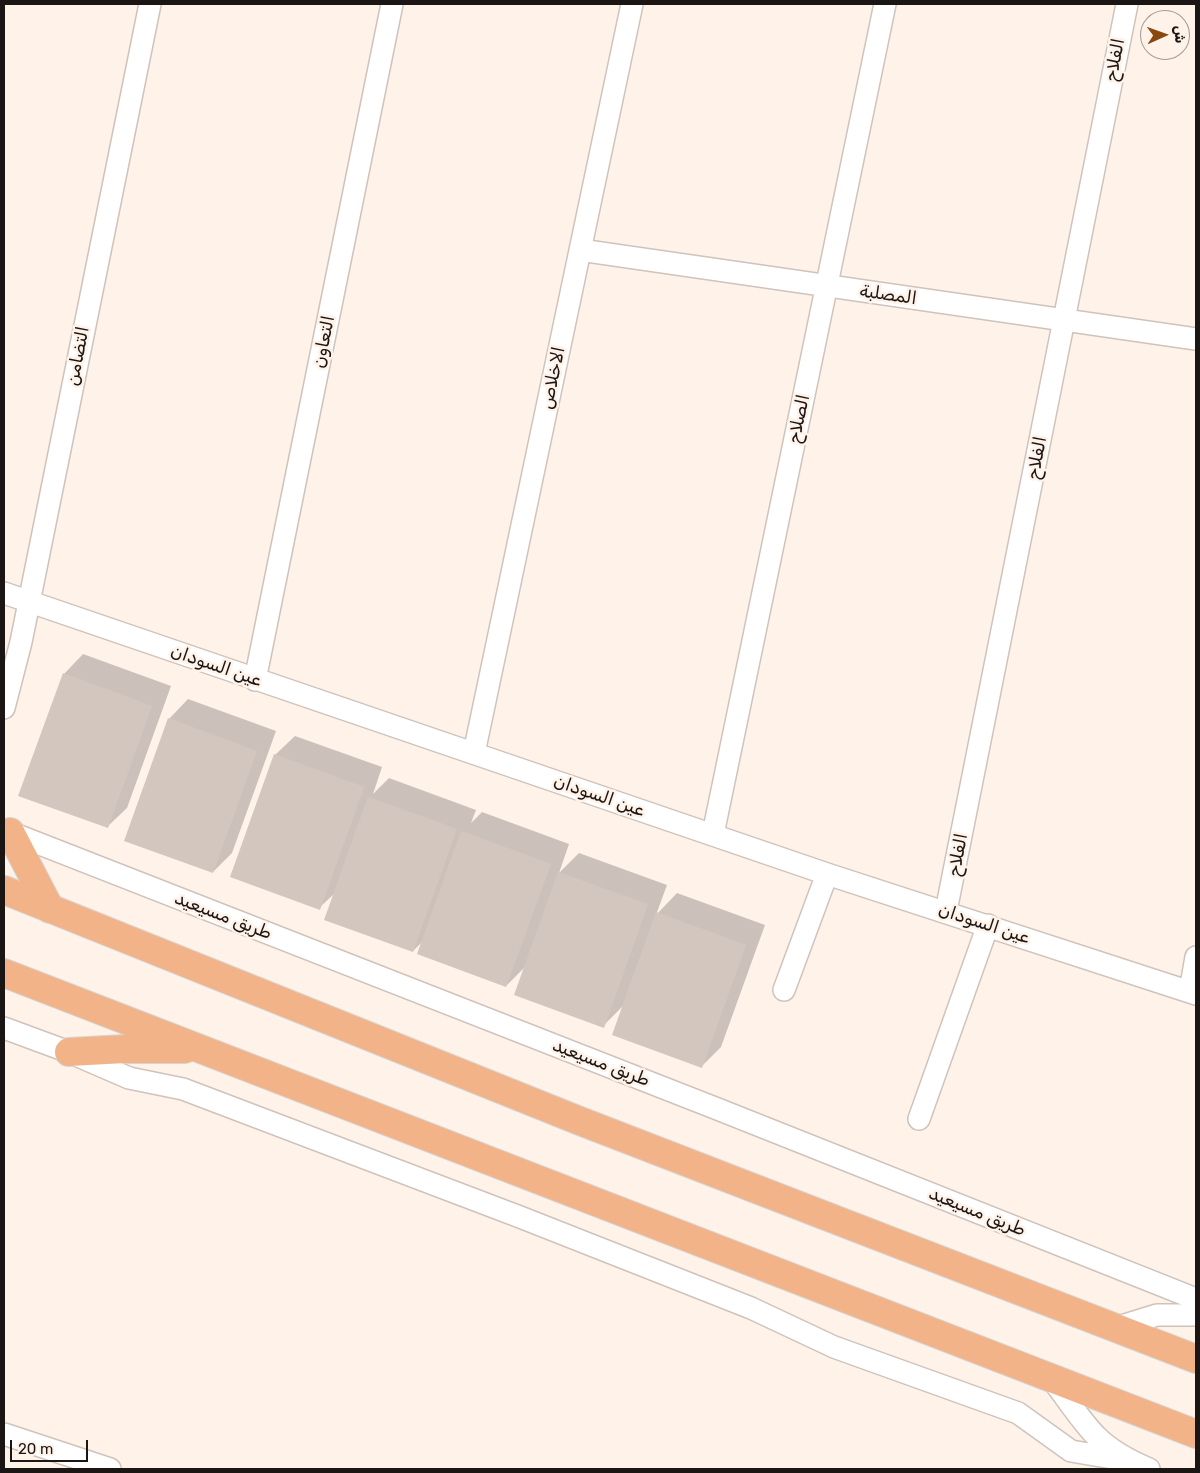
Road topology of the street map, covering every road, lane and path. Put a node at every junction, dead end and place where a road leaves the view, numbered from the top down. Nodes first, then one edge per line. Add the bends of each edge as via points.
1 (150, 4) edge
2 (392, 4) edge
3 (632, 4) edge
4 (885, 4) edge
5 (1127, 4) edge
6 (580, 250) junction
7 (826, 286) junction
8 (1064, 320) junction
9 (1196, 339) edge
10 (4, 593) edge
11 (29, 602) junction
12 (255, 680) junction
13 (4, 708) edge
14 (474, 753) junction
15 (7, 831) edge
16 (713, 834) junction
17 (827, 874) junction
18 (4, 890) edge
19 (50, 909) junction
20 (946, 912) junction
21 (988, 925) junction
22 (1196, 957) edge
23 (4, 973) edge
24 (784, 990) dead end
25 (1193, 992) edge
26 (7, 1031) edge
27 (205, 1050) junction
28 (69, 1052) junction
29 (919, 1119) dead end
30 (1196, 1299) edge
31 (1196, 1315) edge
32 (1115, 1328) junction
33 (1196, 1359) edge
34 (1051, 1378) junction
35 (4, 1434) edge
36 (1196, 1434) edge
37 (1140, 1465) edge
38 (110, 1469) edge

1 - 11 street, التضامن
2 - 12 street, التعاون
3 - 6 street, الاخلاص
4 - 7 street, الصلاح
5 - 8 street, الفلاح
6 - 7 street, المصلبة
6 - 14 street, الاخلاص
7 - 8 street, المصلبة
7 - 16 street, الصلاح
8 - 9 street, المصلبة
8 - 20 street, الفلاح
10 - 11 street, عين السودان
11 - 12 street, عين السودان
11 - 13 street, التضامن
12 - 14 street, عين السودان
14 - 16 street, عين السودان
15 - 19 highway
15 - 30 street, طريق مسيعيد
16 - 17 street, عين السودان
17 - 20 street, عين السودان
17 - 24 street
18 - 19 highway
19 - 32 highway via 580,1122
20 - 21 street, عين السودان
21 - 25 street, عين السودان
21 - 29 street
22 - 25 street
23 - 27 highway
26 - 28 street
27 - 28 highway
27 - 34 highway
28 - 37 street via 129,1078 183,1089 520,1217 751,1308 834,1348 1018,1413 1071,1451
31 - 32 street via 1157,1315
32 - 33 highway
34 - 36 highway
34 - 37 street via 1096,1436
35 - 38 street

